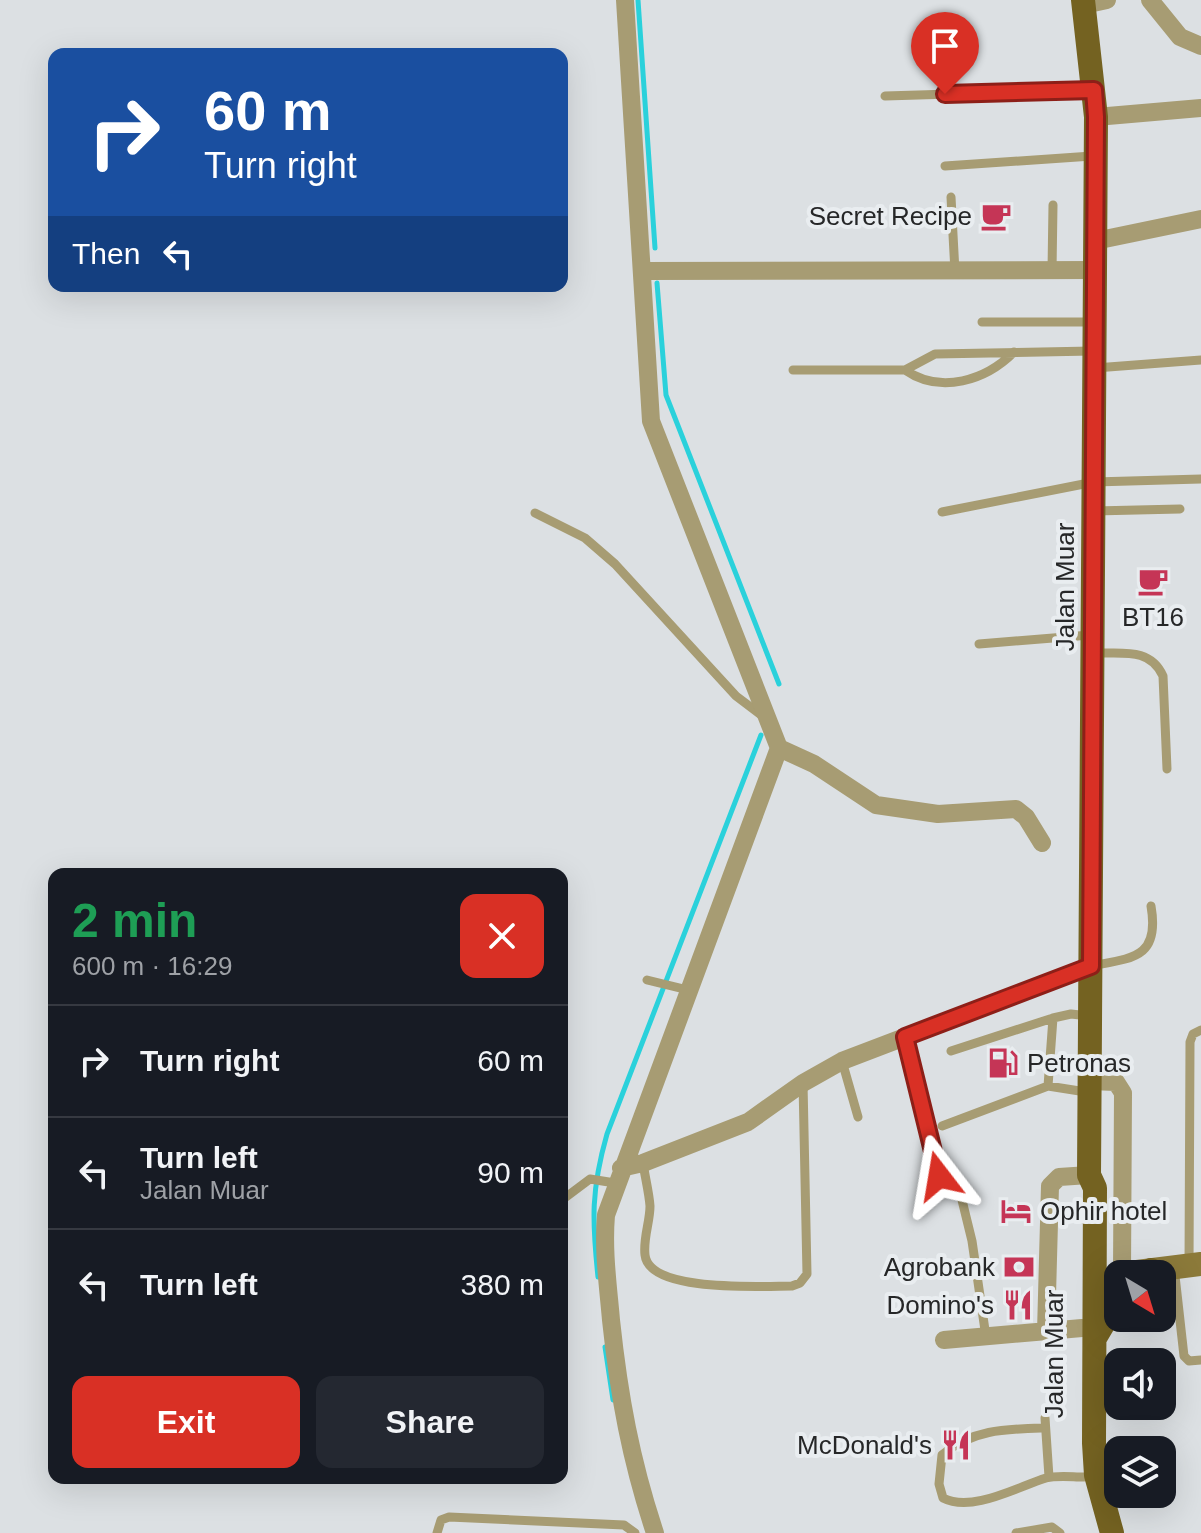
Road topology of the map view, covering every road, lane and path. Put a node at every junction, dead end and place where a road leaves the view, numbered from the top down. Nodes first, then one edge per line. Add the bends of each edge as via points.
1 (625, 0) edge
2 (1150, 0) edge
3 (1091, 2) edge
4 (1201, 46) edge
5 (1094, 90) junction
6 (885, 96) dead end
7 (1201, 108) edge
8 (1096, 117) junction
9 (1096, 156) junction
10 (945, 166) dead end
11 (951, 197) dead end
12 (1053, 205) dead end
13 (1201, 219) edge
14 (1095, 241) junction
15 (1095, 270) junction
16 (642, 271) junction
17 (1052, 271) junction
18 (955, 272) junction
19 (982, 322) dead end
20 (1095, 322) junction
21 (1014, 352) junction
22 (1095, 360) junction
23 (1201, 360) edge
24 (793, 370) dead end
25 (905, 370) junction
26 (1201, 479) edge
27 (1094, 482) junction
28 (1180, 509) dead end
29 (1094, 511) junction
30 (942, 512) dead end
31 (535, 513) dead end
32 (979, 644) dead end
33 (1093, 644) junction
34 (767, 720) junction
35 (779, 748) junction
36 (1167, 769) dead end
37 (1042, 843) dead end
38 (1151, 906) dead end
39 (1091, 966) junction
40 (647, 980) dead end
41 (686, 990) junction
42 (1090, 1016) junction
43 (1053, 1018) junction
44 (1201, 1030) edge
45 (905, 1037) junction
46 (951, 1051) dead end
47 (842, 1061) junction
48 (803, 1083) junction
49 (1048, 1086) junction
50 (1090, 1087) junction
51 (858, 1117) dead end
52 (942, 1126) dead end
53 (643, 1163) junction
54 (1089, 1175) junction
55 (939, 1176) dead end
56 (616, 1178) junction
57 (960, 1192) dead end
58 (568, 1196) edge
59 (1105, 1260) edge
60 (1108, 1260) edge
61 (1173, 1260) edge
62 (1104, 1285) edge
63 (1176, 1297) edge
64 (1104, 1315) edge
65 (1046, 1332) junction
66 (1088, 1334) junction
67 (986, 1337) junction
68 (944, 1340) dead end
69 (1201, 1360) edge
70 (1049, 1477) junction
71 (1084, 1477) junction
72 (437, 1533) edge
73 (635, 1533) edge
74 (655, 1533) edge
75 (1016, 1533) edge
76 (1060, 1533) edge
77 (1100, 1533) edge
78 (1112, 1533) edge

1 - 16 street
2 - 4 street via 1180,37
3 - 5 main road, Jalan Muar
5 - 6 lane
5 - 8 main road, Jalan Muar
7 - 8 street
8 - 9 main road, Jalan Muar
9 - 10 lane
9 - 14 main road, Jalan Muar
11 - 18 lane
12 - 17 lane
13 - 14 street
14 - 15 main road, Jalan Muar
15 - 17 street
15 - 20 main road, Jalan Muar
16 - 18 street
16 - 34 street via 651,421
17 - 18 street
19 - 20 lane
20 - 22 main road, Jalan Muar
21 - 22 lane
21 - 25 lane via 935,354
21 - 25 lane via 983,376 952,383
22 - 23 lane
22 - 27 main road, Jalan Muar
24 - 25 lane
26 - 27 lane
27 - 29 main road, Jalan Muar
27 - 30 lane
28 - 29 lane
29 - 33 main road, Jalan Muar
31 - 34 lane via 585,538 605,555 736,696
32 - 33 lane
33 - 36 lane via 1150,656 1157,663 1163,676
33 - 39 main road, Jalan Muar
34 - 35 street
35 - 37 street via 876,805 938,814 1016,809
35 - 41 street
38 - 39 lane via 1155,928 1147,947 1135,958
39 - 42 main road, Jalan Muar
39 - 45 street
40 - 41 lane
41 - 56 street
42 - 43 lane
42 - 50 main road, Jalan Muar
43 - 46 lane
43 - 49 lane
44 - 61 lane via 1190,1042
45 - 47 street
45 - 55 lane
47 - 48 street
47 - 51 lane
48 - 53 street via 748,1122
48 - 53 lane via 807,1274 800,1283 717,1285 651,1271 645,1257 650,1208
49 - 50 lane
49 - 52 lane
50 - 54 main road, Jalan Muar
50 - 60 street via 1116,1082 1123,1093
53 - 56 street
54 - 59 main road, Jalan Muar
54 - 65 street via 1059,1177 1050,1186
56 - 58 lane via 590,1179
56 - 74 street via 604,1238 619,1395 633,1469
57 - 67 lane
62 - 66 main road, Jalan Muar
63 - 69 lane via 1184,1356
64 - 66 main road
65 - 66 street
65 - 67 street
66 - 71 main road, Jalan Muar
66 - 78 main road, Jalan Muar via 1096,1475
67 - 68 street
70 - 70 lane via 1045,1423 968,1437 942,1455 939,1484 943,1498 970,1502
70 - 71 lane
71 - 77 main road, Jalan Muar
72 - 73 lane via 441,1520 449,1517 624,1525
75 - 76 lane via 1052,1527

